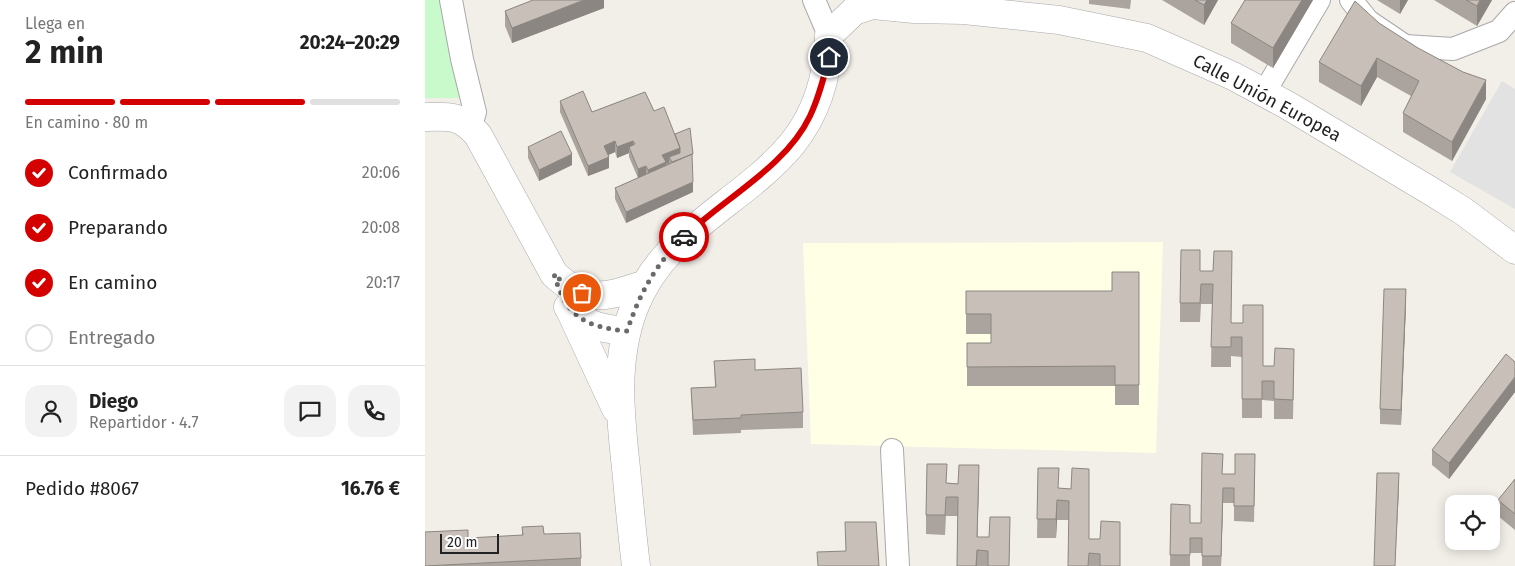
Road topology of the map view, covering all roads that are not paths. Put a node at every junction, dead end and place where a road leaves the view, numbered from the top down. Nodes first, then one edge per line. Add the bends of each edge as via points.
1 (451, 0) edge
2 (814, 0) edge
3 (824, 0) edge
4 (1319, 0) edge
5 (1351, 0) edge
6 (863, 2) edge
7 (1515, 13) edge
8 (829, 35) junction
9 (1264, 93) junction
10 (425, 117) edge
11 (471, 126) junction
12 (1515, 250) edge
13 (554, 274) junction
14 (646, 284) junction
15 (596, 297) junction
16 (569, 308) junction
17 (627, 331) junction
18 (621, 422) junction
19 (892, 450) dead end
20 (636, 566) edge
21 (898, 566) edge

1 - 11 street via 475,112
2 - 8 street
3 - 8 street
4 - 9 street
5 - 7 street via 1368,21 1405,46 1453,49 1499,31
6 - 8 street, Calle Unión Europea
6 - 9 street, Calle Unión Europea via 1059,20 1147,38
8 - 14 street via 829,57 822,86 810,117 792,144 766,170 678,242
9 - 12 street, Calle Unión Europea via 1463,211
10 - 11 street via 450,116
11 - 13 street
13 - 15 street via 567,286
13 - 16 street
14 - 15 street via 614,295
14 - 17 street
15 - 17 street via 615,312
16 - 17 street via 596,326
16 - 18 street
17 - 18 street via 619,384
18 - 20 street
19 - 21 street

